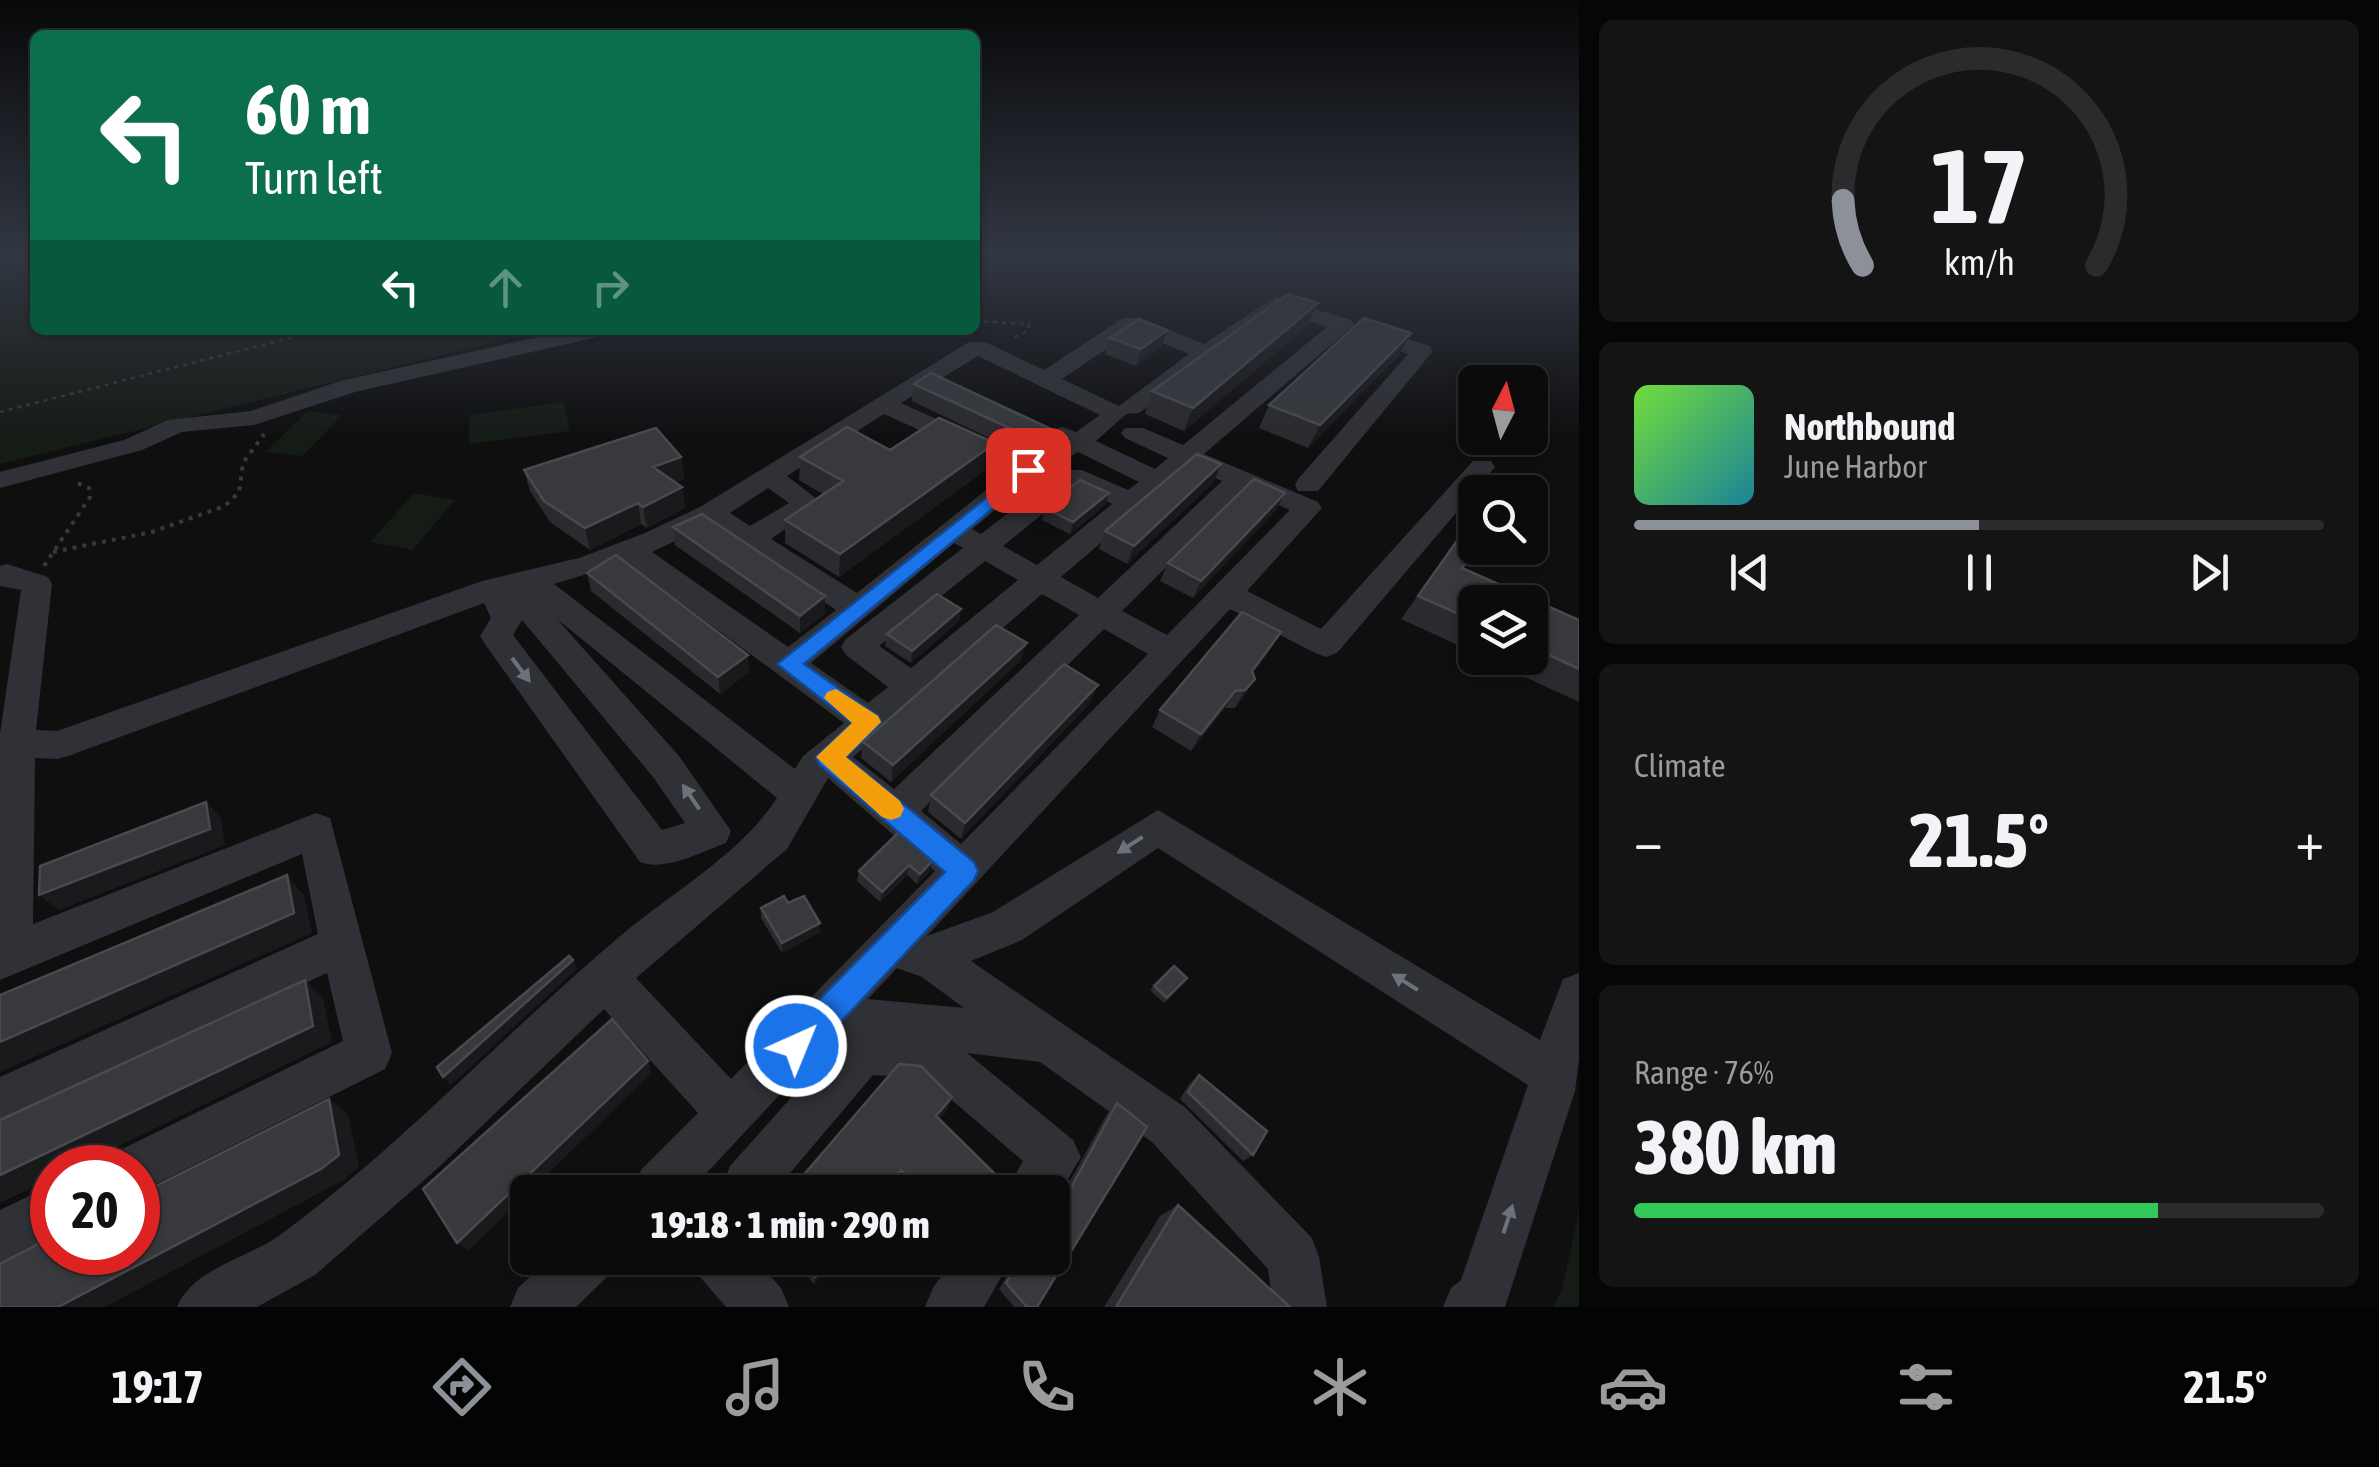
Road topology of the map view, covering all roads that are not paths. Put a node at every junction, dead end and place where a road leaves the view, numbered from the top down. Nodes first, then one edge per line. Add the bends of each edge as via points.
1 (1255, 316) edge
2 (1315, 316) edge
3 (1342, 325) junction
4 (576, 335) edge
5 (1206, 353) junction
6 (932, 374) junction
7 (1045, 380) junction
8 (967, 391) edge
9 (883, 404) junction
10 (1038, 424) edge
11 (1073, 441) junction
12 (1482, 466) dead end
13 (1028, 470) junction
14 (770, 477) junction
15 (1158, 479) junction
16 (1240, 479) junction
17 (0, 480) edge
18 (1308, 485) dead end
19 (710, 513) junction
20 (952, 530) junction
21 (750, 539) junction
22 (983, 548) junction
23 (629, 550) junction
24 (0, 576) edge
25 (1039, 579) junction
26 (511, 584) junction
27 (1227, 594) junction
28 (858, 609) junction
29 (1099, 613) junction
30 (1172, 653) junction
31 (788, 664) junction
32 (912, 686) junction
33 (11, 693) edge
34 (869, 722) junction
35 (8, 746) edge
36 (828, 757) junction
37 (800, 794) junction
38 (895, 812) junction
39 (964, 871) junction
40 (1014, 908) dead end
41 (341, 945) junction
42 (884, 954) junction
43 (6, 956) edge
44 (929, 958) junction
45 (606, 978) junction
46 (1579, 995) edge
47 (818, 1023) junction
48 (1049, 1040) junction
49 (1551, 1074) junction
50 (0, 1101) edge
51 (730, 1114) junction
52 (160, 1157) edge
53 (674, 1175) edge
54 (756, 1175) edge
55 (1044, 1175) edge
56 (30, 1222) edge
57 (0, 1237) edge
58 (734, 1275) edge
59 (974, 1275) edge
60 (204, 1307) edge
61 (762, 1307) edge
62 (952, 1307) edge
63 (1300, 1307) edge
64 (1470, 1307) edge

1 - 5 lane
2 - 3 lane
3 - 15 lane
3 - 18 lane via 1422,351
4 - 17 lane via 348,386 254,418 177,424 133,445
5 - 7 lane via 1131,323
5 - 15 lane via 1132,421
6 - 7 lane via 977,347
6 - 8 lane
6 - 9 lane
7 - 11 lane via 1115,413 1106,426
9 - 13 lane
9 - 14 lane
10 - 11 lane
11 - 13 lane
11 - 15 lane
12 - 27 lane via 1326,646
13 - 20 lane
14 - 19 lane
14 - 21 lane via 808,503
15 - 16 lane
15 - 22 lane via 1072,476
15 - 25 lane
16 - 27 lane via 1308,508
16 - 29 lane
19 - 21 lane
19 - 23 lane
20 - 22 lane
20 - 28 lane
21 - 28 lane
22 - 25 lane
22 - 32 lane via 857,647
23 - 26 lane
23 - 31 lane
24 - 33 lane via 38,584
25 - 29 lane
25 - 32 lane
26 -> 26 lane via 507,618 496,636 654,850 712,830 688,790
26 - 35 lane via 58,746
26 - 37 lane
27 - 30 lane
28 - 31 lane
29 - 30 lane
29 - 38 lane
30 - 39 lane
31 - 34 lane
32 - 34 lane
33 - 35 lane
34 - 36 lane
35 - 43 lane
36 - 37 lane
36 - 38 lane
37 - 45 lane via 772,837
38 - 39 lane
39 - 42 lane
40 - 42 lane
41 - 43 lane via 316,830
41 - 50 lane
41 - 52 lane via 369,1052
42 - 44 lane
42 - 47 lane
44 - 48 lane
49 -> 44 lane via 1158,827 1006,926
45 - 51 lane
45 - 60 lane via 421,1152 296,1256
46 - 49 lane
47 - 48 lane via 891,1020
47 - 51 lane
48 - 63 lane via 1169,1125 1293,1258
64 -> 49 lane via 1482,1298 1551,1091
51 - 53 lane
54 - 55 lane via 863,1052 935,1056 1056,1157
56 - 57 lane
58 - 61 lane
59 - 62 lane

